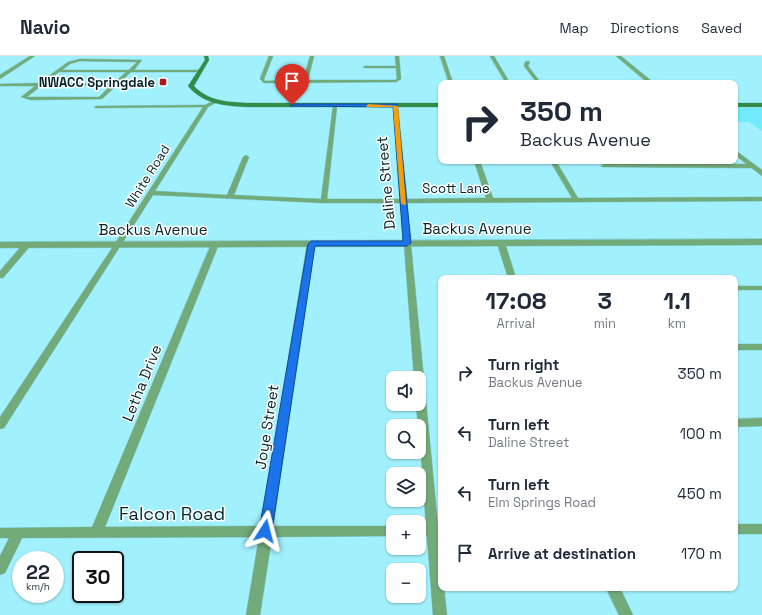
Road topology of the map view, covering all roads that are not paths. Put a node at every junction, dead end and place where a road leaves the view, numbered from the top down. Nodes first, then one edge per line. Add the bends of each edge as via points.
1 (33, 56) edge
2 (206, 56) edge
3 (272, 56) edge
4 (312, 56) edge
5 (397, 56) edge
6 (442, 56) edge
7 (492, 56) edge
8 (618, 56) edge
9 (528, 62) dead end
10 (365, 67) dead end
11 (398, 67) junction
12 (58, 71) junction
13 (131, 71) junction
14 (200, 71) junction
15 (0, 77) edge
16 (450, 80) edge
17 (506, 80) edge
18 (537, 80) edge
19 (647, 80) edge
20 (305, 82) junction
21 (40, 84) junction
22 (117, 84) junction
23 (0, 85) edge
24 (217, 101) junction
25 (738, 105) edge
26 (762, 105) edge
27 (206, 106) junction
28 (335, 106) junction
29 (396, 106) junction
30 (438, 106) edge
31 (96, 107) dead end
32 (738, 155) edge
33 (246, 157) dead end
34 (478, 164) edge
35 (555, 164) edge
36 (604, 166) dead end
37 (751, 166) junction
38 (762, 174) edge
39 (151, 193) junction
40 (230, 196) junction
41 (762, 199) edge
42 (404, 200) junction
43 (490, 200) junction
44 (576, 200) junction
45 (324, 201) junction
46 (762, 242) edge
47 (407, 243) junction
48 (501, 243) junction
49 (215, 244) junction
50 (311, 244) junction
51 (0, 245) edge
52 (28, 245) junction
53 (118, 245) junction
54 (511, 275) edge
55 (0, 276) edge
56 (738, 288) edge
57 (762, 288) edge
58 (738, 347) edge
59 (762, 347) edge
60 (418, 371) edge
61 (423, 411) edge
62 (762, 422) edge
63 (738, 423) edge
64 (0, 425) edge
65 (738, 529) edge
66 (762, 529) edge
67 (265, 531) junction
68 (386, 531) edge
69 (426, 531) edge
70 (437, 531) edge
71 (96, 532) junction
72 (0, 533) edge
73 (18, 533) junction
74 (438, 559) edge
75 (0, 569) edge
76 (439, 591) edge
77 (614, 591) edge
78 (254, 615) edge
79 (440, 615) edge
80 (626, 615) edge

1 - 15 street
2 - 14 main road via 207,60
3 - 20 street via 262,79 264,82
4 - 20 street
5 - 11 street
6 - 16 street
7 - 17 street
8 - 19 street
9 - 18 street via 526,66
10 - 11 street
11 - 20 street via 399,79 396,81
12 - 13 street
12 - 13 street via 73,61 140,60 141,62
12 - 21 street
13 - 14 street
13 - 22 street
14 - 24 main road via 191,86 201,95
21 - 22 street
21 - 22 street via 24,98 100,98
21 - 23 street
24 - 27 street
24 - 28 main road via 247,105
25 - 26 main road
27 - 31 street
27 - 39 street, White Road
28 - 29 main road
28 - 45 street
29 - 30 main road
29 - 42 street, Daline Street
32 - 37 street
33 - 40 street
34 - 43 street
35 - 44 street
36 - 37 street
37 - 38 street
39 - 40 street, Scott Lane
39 - 53 street, White Road
40 - 45 street, Scott Lane
41 - 44 street, Scott Lane
42 - 43 street, Scott Lane
42 - 45 street, Scott Lane
42 - 47 street, Daline Street
43 - 44 street, Scott Lane
46 - 48 street, Backus Avenue
47 - 48 street, Backus Avenue
47 - 50 street, Backus Avenue
47 - 60 street, Daline Street
48 - 54 street
49 - 50 street, Backus Avenue
49 - 53 street, Backus Avenue
49 - 71 street, Letha Drive
50 - 67 street, Joye Street
51 - 52 street, Backus Avenue
52 - 53 street, Backus Avenue
52 - 55 street
53 - 64 street, White Road
56 - 57 street
58 - 59 street
61 - 70 street, Daline Street
62 - 63 street
65 - 66 street
67 - 68 street, Falcon Road
67 - 71 street, Falcon Road
67 - 78 street, Joye Street
69 - 70 street
70 - 74 street, Daline Street
71 - 73 street, Falcon Road
72 - 73 street, Falcon Road
73 - 75 street
76 - 79 street, Daline Street
77 - 80 street

